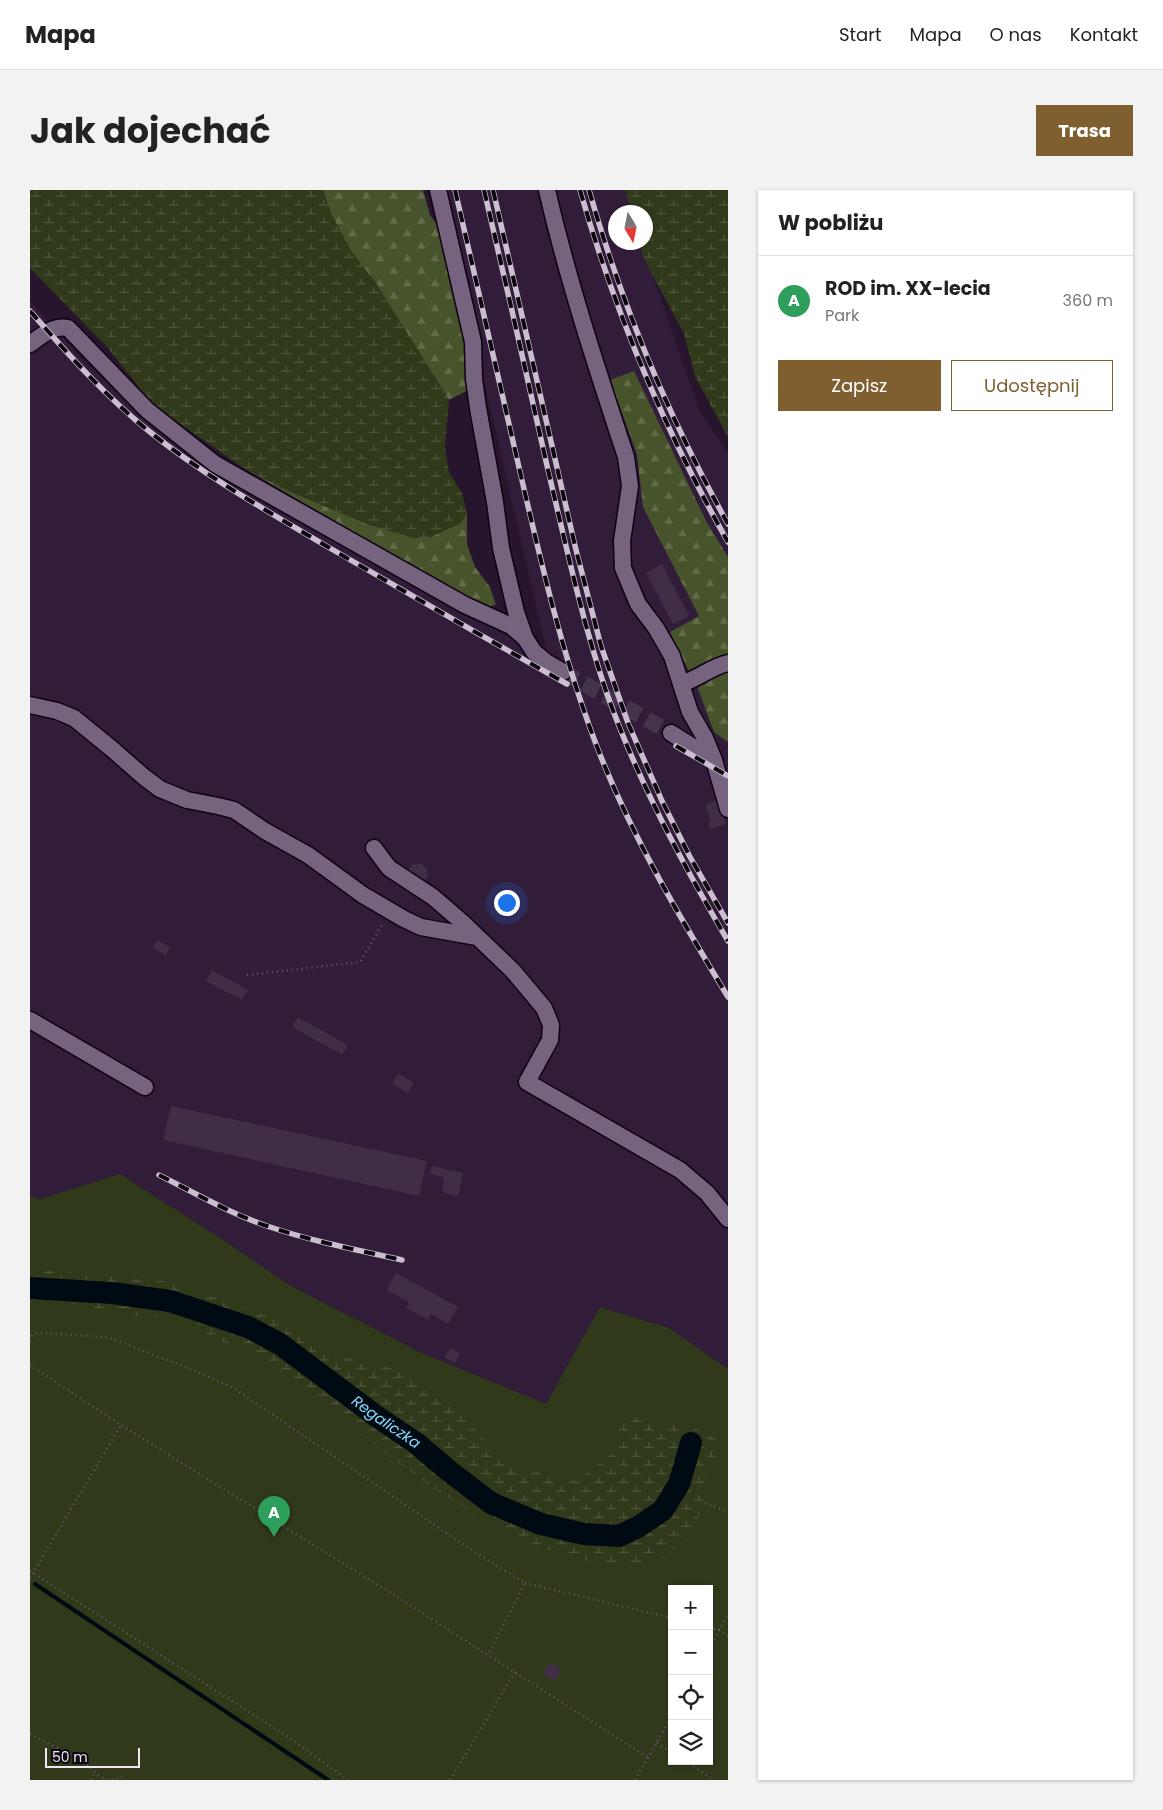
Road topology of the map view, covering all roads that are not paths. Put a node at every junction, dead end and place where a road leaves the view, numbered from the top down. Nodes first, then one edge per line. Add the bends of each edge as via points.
1 (438, 190) edge
2 (547, 190) edge
3 (30, 344) edge
4 (525, 638) junction
5 (728, 663) edge
6 (564, 672) tunnel mouth
7 (681, 684) junction
8 (30, 705) edge
9 (671, 733) tunnel mouth
10 (714, 760) junction
11 (728, 809) edge
12 (374, 848) dead end
13 (477, 937) junction
14 (30, 1020) edge
15 (145, 1087) dead end
16 (728, 1219) edge

1 - 4 lane via 473,342 475,392 501,548
2 - 7 lane via 584,331 626,457 630,486 622,541 624,568 638,604 667,645
3 - 4 lane via 53,329 68,328 147,410 215,464 464,605 511,626
4 - 6 lane via 539,657
5 - 7 lane
7 - 10 lane via 690,712
8 - 13 lane via 74,718 160,789 187,800 234,810 390,911 421,927
9 - 10 lane
10 - 11 lane
12 - 13 lane via 389,868 437,901
13 - 16 lane via 513,971 550,1019 550,1040 528,1082 680,1170 707,1193
14 - 15 lane

